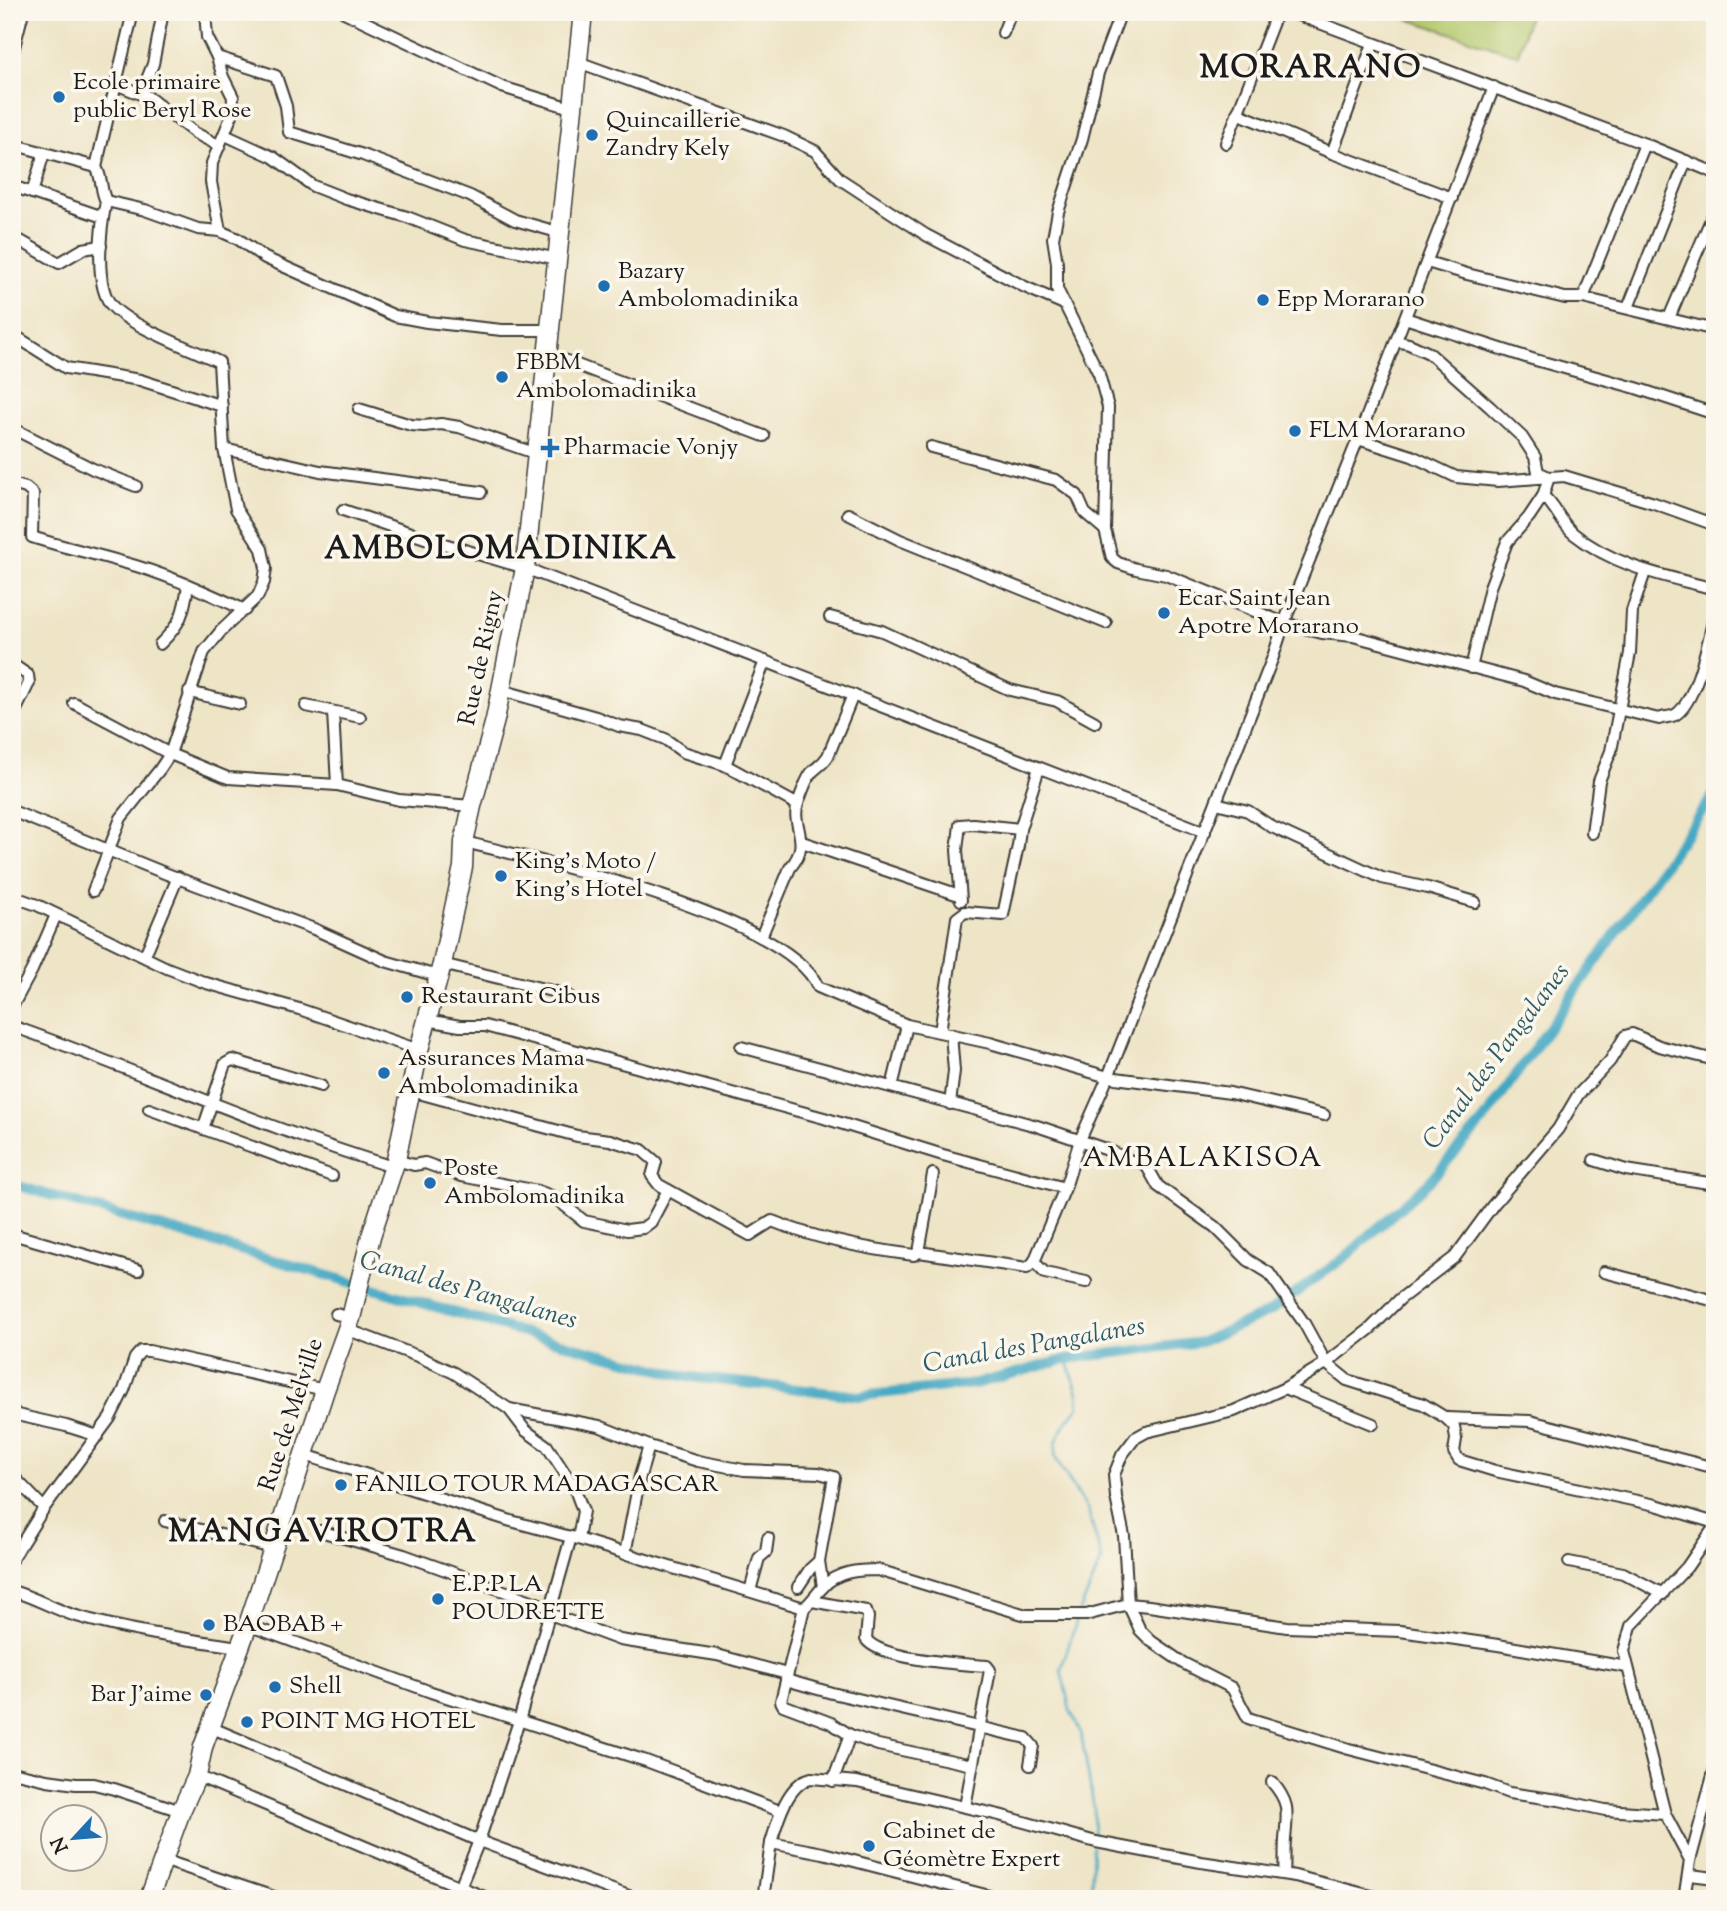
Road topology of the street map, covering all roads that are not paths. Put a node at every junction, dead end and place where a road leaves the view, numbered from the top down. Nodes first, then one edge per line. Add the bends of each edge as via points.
1 (23, 12) edge
2 (133, 12) edge
3 (163, 12) edge
4 (205, 12) edge
5 (344, 12) edge
6 (583, 12) edge
7 (1011, 12) edge
8 (1121, 12) edge
9 (1277, 12) edge
10 (1290, 12) edge
11 (1003, 33) dead end
12 (1373, 44) junction
13 (12, 55) edge
14 (217, 57) junction
15 (578, 62) junction
16 (116, 84) junction
17 (1494, 87) junction
18 (141, 94) junction
19 (574, 109) junction
20 (1237, 113) junction
21 (223, 141) junction
22 (1226, 143) dead end
23 (12, 144) edge
24 (1645, 144) junction
25 (44, 153) junction
26 (1332, 153) junction
27 (1685, 161) junction
28 (96, 167) junction
29 (1715, 173) edge
30 (12, 186) edge
31 (32, 193) junction
32 (1452, 198) junction
33 (106, 201) junction
34 (1715, 210) edge
35 (103, 216) junction
36 (220, 231) junction
37 (561, 233) junction
38 (12, 236) edge
39 (1702, 240) junction
40 (1715, 245) edge
41 (101, 246) junction
42 (558, 259) junction
43 (1427, 262) junction
44 (1583, 298) junction
45 (1064, 304) junction
46 (1628, 308) junction
47 (1405, 318) junction
48 (1669, 318) junction
49 (550, 330) junction
50 (1715, 330) edge
51 (12, 334) edge
52 (1396, 341) junction
53 (548, 354) junction
54 (222, 406) junction
55 (359, 409) dead end
56 (1715, 414) edge
57 (12, 428) edge
58 (764, 436) dead end
59 (1358, 439) junction
60 (931, 447) dead end
61 (224, 449) junction
62 (537, 454) junction
63 (1549, 477) junction
64 (12, 484) edge
65 (136, 486) dead end
66 (481, 492) dead end
67 (1544, 496) junction
68 (343, 510) dead end
69 (848, 514) dead end
70 (1715, 525) edge
71 (1105, 530) junction
72 (525, 568) junction
73 (1645, 572) junction
74 (188, 585) junction
75 (1715, 590) edge
76 (245, 610) junction
77 (1715, 613) edge
78 (830, 617) dead end
79 (1284, 622) junction
80 (1106, 624) dead end
81 (160, 644) dead end
82 (765, 661) junction
83 (12, 664) edge
84 (1471, 668) junction
85 (501, 690) junction
86 (189, 692) junction
87 (853, 695) junction
88 (74, 702) dead end
89 (240, 704) dead end
90 (306, 706) dead end
91 (1619, 710) junction
92 (333, 712) junction
93 (360, 717) dead end
94 (12, 718) edge
95 (1095, 722) dead end
96 (170, 754) junction
97 (725, 765) junction
98 (1039, 768) junction
99 (337, 785) junction
100 (1216, 803) junction
101 (798, 804) junction
102 (472, 806) junction
103 (12, 811) edge
104 (1020, 829) junction
105 (1205, 832) junction
106 (1592, 833) dead end
107 (464, 842) junction
108 (802, 842) junction
109 (110, 851) junction
110 (178, 877) junction
111 (93, 891) dead end
112 (959, 895) junction
113 (12, 896) edge
114 (1475, 902) dead end
115 (965, 912) junction
116 (56, 915) junction
117 (761, 937) junction
118 (145, 956) junction
119 (439, 970) junction
120 (568, 995) dead end
121 (12, 1007) edge
122 (426, 1020) junction
123 (907, 1025) junction
124 (12, 1026) edge
125 (946, 1033) junction
126 (741, 1048) dead end
127 (419, 1050) junction
128 (1715, 1060) edge
129 (1108, 1077) junction
130 (321, 1086) dead end
131 (892, 1087) junction
132 (411, 1091) junction
133 (212, 1102) junction
134 (950, 1104) junction
135 (149, 1109) dead end
136 (1324, 1115) dead end
137 (203, 1129) junction
138 (1080, 1140) junction
139 (1594, 1160) dead end
140 (394, 1163) junction
141 (933, 1174) dead end
142 (332, 1176) dead end
143 (1715, 1184) edge
144 (1065, 1188) junction
145 (668, 1190) junction
146 (12, 1234) edge
147 (919, 1252) junction
148 (1034, 1262) junction
149 (138, 1270) dead end
150 (1604, 1272) dead end
151 (1086, 1282) dead end
152 (1715, 1301) edge
153 (344, 1320) junction
154 (1326, 1363) junction
155 (1285, 1388) junction
156 (325, 1390) junction
157 (509, 1409) junction
158 (12, 1410) edge
159 (1446, 1418) junction
160 (1373, 1424) dead end
161 (97, 1436) junction
162 (649, 1446) junction
163 (305, 1455) junction
164 (1715, 1468) edge
165 (12, 1475) edge
166 (44, 1508) junction
167 (165, 1521) dead end
168 (1715, 1524) edge
169 (320, 1531) dead end
170 (574, 1538) junction
171 (768, 1538) dead end
172 (274, 1548) junction
173 (625, 1554) junction
174 (12, 1559) edge
175 (819, 1561) junction
176 (1569, 1562) dead end
177 (799, 1587) dead end
178 (823, 1587) junction
179 (12, 1591) edge
180 (750, 1591) junction
181 (1663, 1594) junction
182 (808, 1604) junction
183 (1128, 1604) junction
184 (550, 1611) junction
185 (248, 1625) junction
186 (239, 1647) junction
187 (1628, 1667) junction
188 (787, 1677) junction
189 (519, 1721) junction
190 (210, 1727) junction
191 (980, 1728) junction
192 (850, 1735) junction
193 (972, 1765) junction
194 (1030, 1765) dead end
195 (1715, 1768) edge
196 (12, 1772) edge
197 (197, 1776) junction
198 (832, 1782) junction
199 (1272, 1782) dead end
200 (965, 1807) junction
201 (181, 1811) junction
202 (780, 1811) junction
203 (1665, 1814) junction
204 (479, 1841) junction
205 (771, 1843) junction
206 (163, 1860) junction
207 (1690, 1861) junction
208 (1284, 1874) junction
209 (1690, 1875) junction
210 (1715, 1878) edge
211 (459, 1887) junction
212 (149, 1899) edge
213 (279, 1899) edge
214 (455, 1899) edge
215 (489, 1899) edge
216 (637, 1899) edge
217 (763, 1899) edge
218 (1001, 1899) edge
219 (1383, 1899) edge
220 (1684, 1899) edge

1 - 13 street
2 - 16 street
3 - 18 street via 153,64
4 - 14 street via 207,37
5 - 19 street via 502,87
6 - 15 main road, Rue de Rigny
7 - 11 street
8 - 45 street via 1098,73 1058,212 1053,238 1057,289
9 - 20 street
10 - 12 street
12 - 17 street
12 - 26 street
14 - 21 street via 233,97
14 - 37 street via 276,76 289,132 363,155 470,196 515,220
15 - 19 main road, Rue de Rigny
15 - 45 street via 816,151 841,179 917,230
16 - 18 street
16 - 28 street
17 - 24 street
17 - 32 street
18 - 21 street via 195,134
19 - 37 main road, Rue de Rigny
20 - 22 street
20 - 26 street
21 - 36 street via 212,163 211,182
21 - 42 street via 273,157 313,187 335,195 465,240
23 - 25 street
24 - 27 street
24 - 44 street
25 - 28 street
25 - 31 street
26 - 32 street
27 - 29 street
27 - 46 street
28 - 33 street
30 - 31 street
31 - 35 street
32 - 43 street
33 - 35 street
33 - 36 street via 145,209 198,229
34 - 39 street
35 - 41 street
36 - 49 street via 265,258 395,316 502,330
37 - 42 main road, Rue de Rigny
38 - 41 street via 59,263 83,249
39 - 40 street
39 - 48 street
41 - 54 street via 103,289 112,307 142,327 219,362
42 - 49 main road, Rue de Rigny
43 - 44 street via 1565,298
43 - 47 street
44 - 46 street
45 - 71 street via 1099,374 1108,407
46 - 48 street
47 - 52 street
47 - 56 street
48 - 50 street
49 - 53 main road, Rue de Rigny
51 - 54 street via 65,368 140,380
52 - 59 street
52 - 63 street via 1429,353 1490,407 1521,437 1535,457 1538,472
53 - 58 street
53 - 62 main road, Rue de Rigny
54 - 61 street
55 - 62 street via 411,425 458,427
57 - 65 street
59 - 63 street via 1412,456 1456,477 1498,481
59 - 79 street
60 - 71 street via 1056,480 1077,495 1085,513
61 - 66 street via 320,471
61 - 76 street via 236,509 262,549 266,568 258,596
62 - 72 main road, Rue de Rigny
63 - 67 street
63 - 70 street via 1593,484
64 - 74 street via 33,494 32,537
67 - 73 street via 1570,531 1594,550
67 - 84 street via 1507,542 1490,587
68 - 72 street
69 - 80 street via 900,540
71 - 79 street via 1112,558 1118,563 1166,575
72 - 82 street
72 - 85 main road, Rue de Rigny
73 - 75 street
73 - 91 street via 1632,611
74 - 76 street
74 - 81 street via 185,612
76 - 86 street via 204,652
77 - 91 street via 1688,701 1675,715 1658,719
78 - 95 street via 882,631 1010,690 1057,701
79 - 84 street
79 - 100 street
82 - 87 street
82 - 97 street
83 - 94 street via 28,674 29,683
84 - 91 street
85 - 97 street via 642,730 683,752
85 - 102 main road, Rue de Rigny
86 - 89 street
86 - 96 street
87 - 98 street
87 - 101 street via 828,756 812,772
88 - 96 street
90 - 92 street
91 - 106 street via 1611,751 1599,780
92 - 93 street
92 - 99 street
96 - 99 street via 228,778
96 - 109 street via 121,818
97 - 101 street
98 - 104 street
98 - 105 street
99 - 102 street via 399,800
100 - 105 street
100 - 114 street via 1248,811 1272,827 1382,878
101 - 108 street
102 - 107 main road, Rue de Rigny
103 - 109 street
104 - 112 street via 960,825
104 - 115 street via 1003,915
105 - 129 street
107 - 117 street via 618,882
107 - 119 main road, Rue de Rigny via 463,867
108 - 112 street
108 - 117 street
109 - 110 street
109 - 111 street
110 - 118 street
110 - 119 street via 385,961
112 - 115 street
113 - 116 street
115 - 125 street via 957,918
116 - 118 street
116 - 121 street
117 - 123 street via 812,974 818,987
118 - 127 street via 206,983
119 - 120 street
119 - 122 main road, Rue de Melville
122 - 127 main road, Rue de Melville
122 - 144 street via 485,1026
123 - 125 street
123 - 131 street
124 - 133 street
125 - 129 street
125 - 134 street via 954,1071
126 - 131 street
127 - 132 main road, Rue de Melville
128 - 154 street via 1632,1034 1625,1036 1610,1061 1578,1095 1558,1129 1455,1257
129 - 136 street via 1230,1093
129 - 138 street
130 - 133 street via 232,1060 225,1065
131 - 134 street
132 - 140 main road, Rue de Melville
132 - 145 street via 642,1150 656,1161 655,1182
133 - 137 street
133 - 140 street via 326,1147
134 - 138 street
135 - 137 street
137 - 142 street
138 - 144 street
138 - 154 street via 1144,1163 1158,1186 1269,1273
139 - 143 street via 1613,1168
140 - 145 street via 425,1163 461,1176 538,1191 554,1197 584,1221 627,1230 651,1222
140 - 153 main road, Rue de Melville
141 - 147 street
144 - 148 street
145 - 147 street via 750,1235 772,1222 873,1250
146 - 149 street
147 - 148 street via 1027,1268
148 - 151 street via 1045,1273
150 - 152 street
153 - 156 main road, Rue de Melville
153 - 157 street via 454,1373
154 - 155 street
154 - 159 street via 1347,1380 1423,1404
155 - 160 street
155 - 183 street via 1234,1411 1146,1432 1122,1455 1114,1475
156 - 161 street via 141,1351
156 - 163 main road, Rue de Melville
157 - 162 street via 599,1426
157 - 170 street via 525,1430 547,1446 574,1487 583,1511
158 - 161 street
159 - 164 street via 1530,1421
159 - 168 street via 1454,1426 1454,1452 1468,1464 1656,1505
161 - 166 street
162 - 173 street
162 - 175 street via 744,1470 834,1477
163 - 170 street
163 - 172 main road, Rue de Melville
165 - 166 street
166 - 174 street
167 - 172 street
168 - 181 street
169 - 184 street via 415,1559
170 - 173 street
170 - 184 street
171 - 180 street
172 - 185 main road, Rue de Melville
173 - 180 street
175 - 177 street
175 - 178 street
176 - 181 street via 1623,1573
178 - 182 street
178 - 183 street via 856,1570 878,1570 1026,1615 1081,1615
179 - 186 street via 108,1624
180 - 182 street
181 - 187 street via 1631,1626 1624,1651
182 - 188 street
182 - 191 street via 866,1611 866,1639 876,1647 912,1658 987,1666 990,1677
183 - 187 street via 1287,1628 1400,1631
183 - 203 street via 1140,1630 1151,1641 1232,1688 1248,1718 1510,1793 1605,1810
184 - 188 street via 620,1640 717,1655
184 - 189 street
185 - 186 main road, Rue de Melville
185 - 189 street
186 - 190 main road, Rue de Melville
187 - 203 street
188 - 191 street
188 - 192 street via 783,1705
189 - 202 street via 646,1761
189 - 204 street
190 - 197 main road, Rue de Melville
190 - 204 street
191 - 193 street
191 - 194 street via 1029,1739 1033,1746
192 - 193 street
192 - 198 street
193 - 200 street
195 - 207 street
196 - 201 street via 114,1788
197 - 201 main road, Rue de Melville
197 - 211 street
198 - 200 street via 857,1782
198 - 202 street via 811,1778 799,1783
199 - 208 street via 1283,1795 1289,1816
200 - 208 street via 1096,1842
201 - 206 main road, Rue de Melville
202 - 205 street
203 - 207 street
204 - 211 street
204 - 216 street
205 - 217 street
205 - 218 street
206 - 212 main road, Rue de Melville
206 - 213 street
207 - 209 street
208 - 219 street
209 - 210 street
209 - 220 street
211 - 214 street
211 - 215 street

